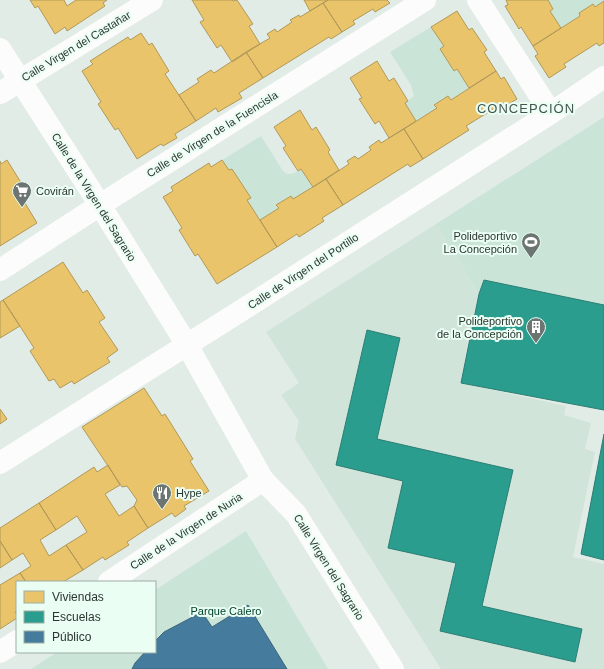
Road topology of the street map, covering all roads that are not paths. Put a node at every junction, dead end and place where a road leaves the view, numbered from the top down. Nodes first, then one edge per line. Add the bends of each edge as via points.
1 (152, 0) edge
2 (425, 0) edge
3 (478, 0) edge
4 (0, 49) edge
5 (604, 77) edge
6 (20, 80) junction
7 (0, 93) edge
8 (551, 112) junction
9 (100, 205) junction
10 (0, 270) edge
11 (187, 345) junction
12 (0, 463) edge
13 (263, 480) junction
14 (111, 581) edge
15 (16, 642) edge
16 (0, 652) edge
17 (393, 669) edge

1 - 6 street, Calle Virgen del Castañar
2 - 9 street, Calle de Virgen de la Fuencisla
3 - 8 street
4 - 6 street, Calle de la Virgen del Sagrario
5 - 8 street, Calle de Virgen del Portillo
6 - 7 street, Calle Virgen del Castañar
6 - 9 street, Calle de la Virgen del Sagrario
8 - 11 street, Calle de Virgen del Portillo
9 - 10 street, Calle de Virgen de la Fuencisla
9 - 11 street, Calle de la Virgen del Sagrario
11 - 12 street, Calle de Virgen del Portillo
11 - 13 street, Calle Virgen del Sagrario
13 - 14 street, Calle de la Virgen de Nuria
13 - 17 street, Calle Virgen del Sagrario via 296,514
15 - 16 street

